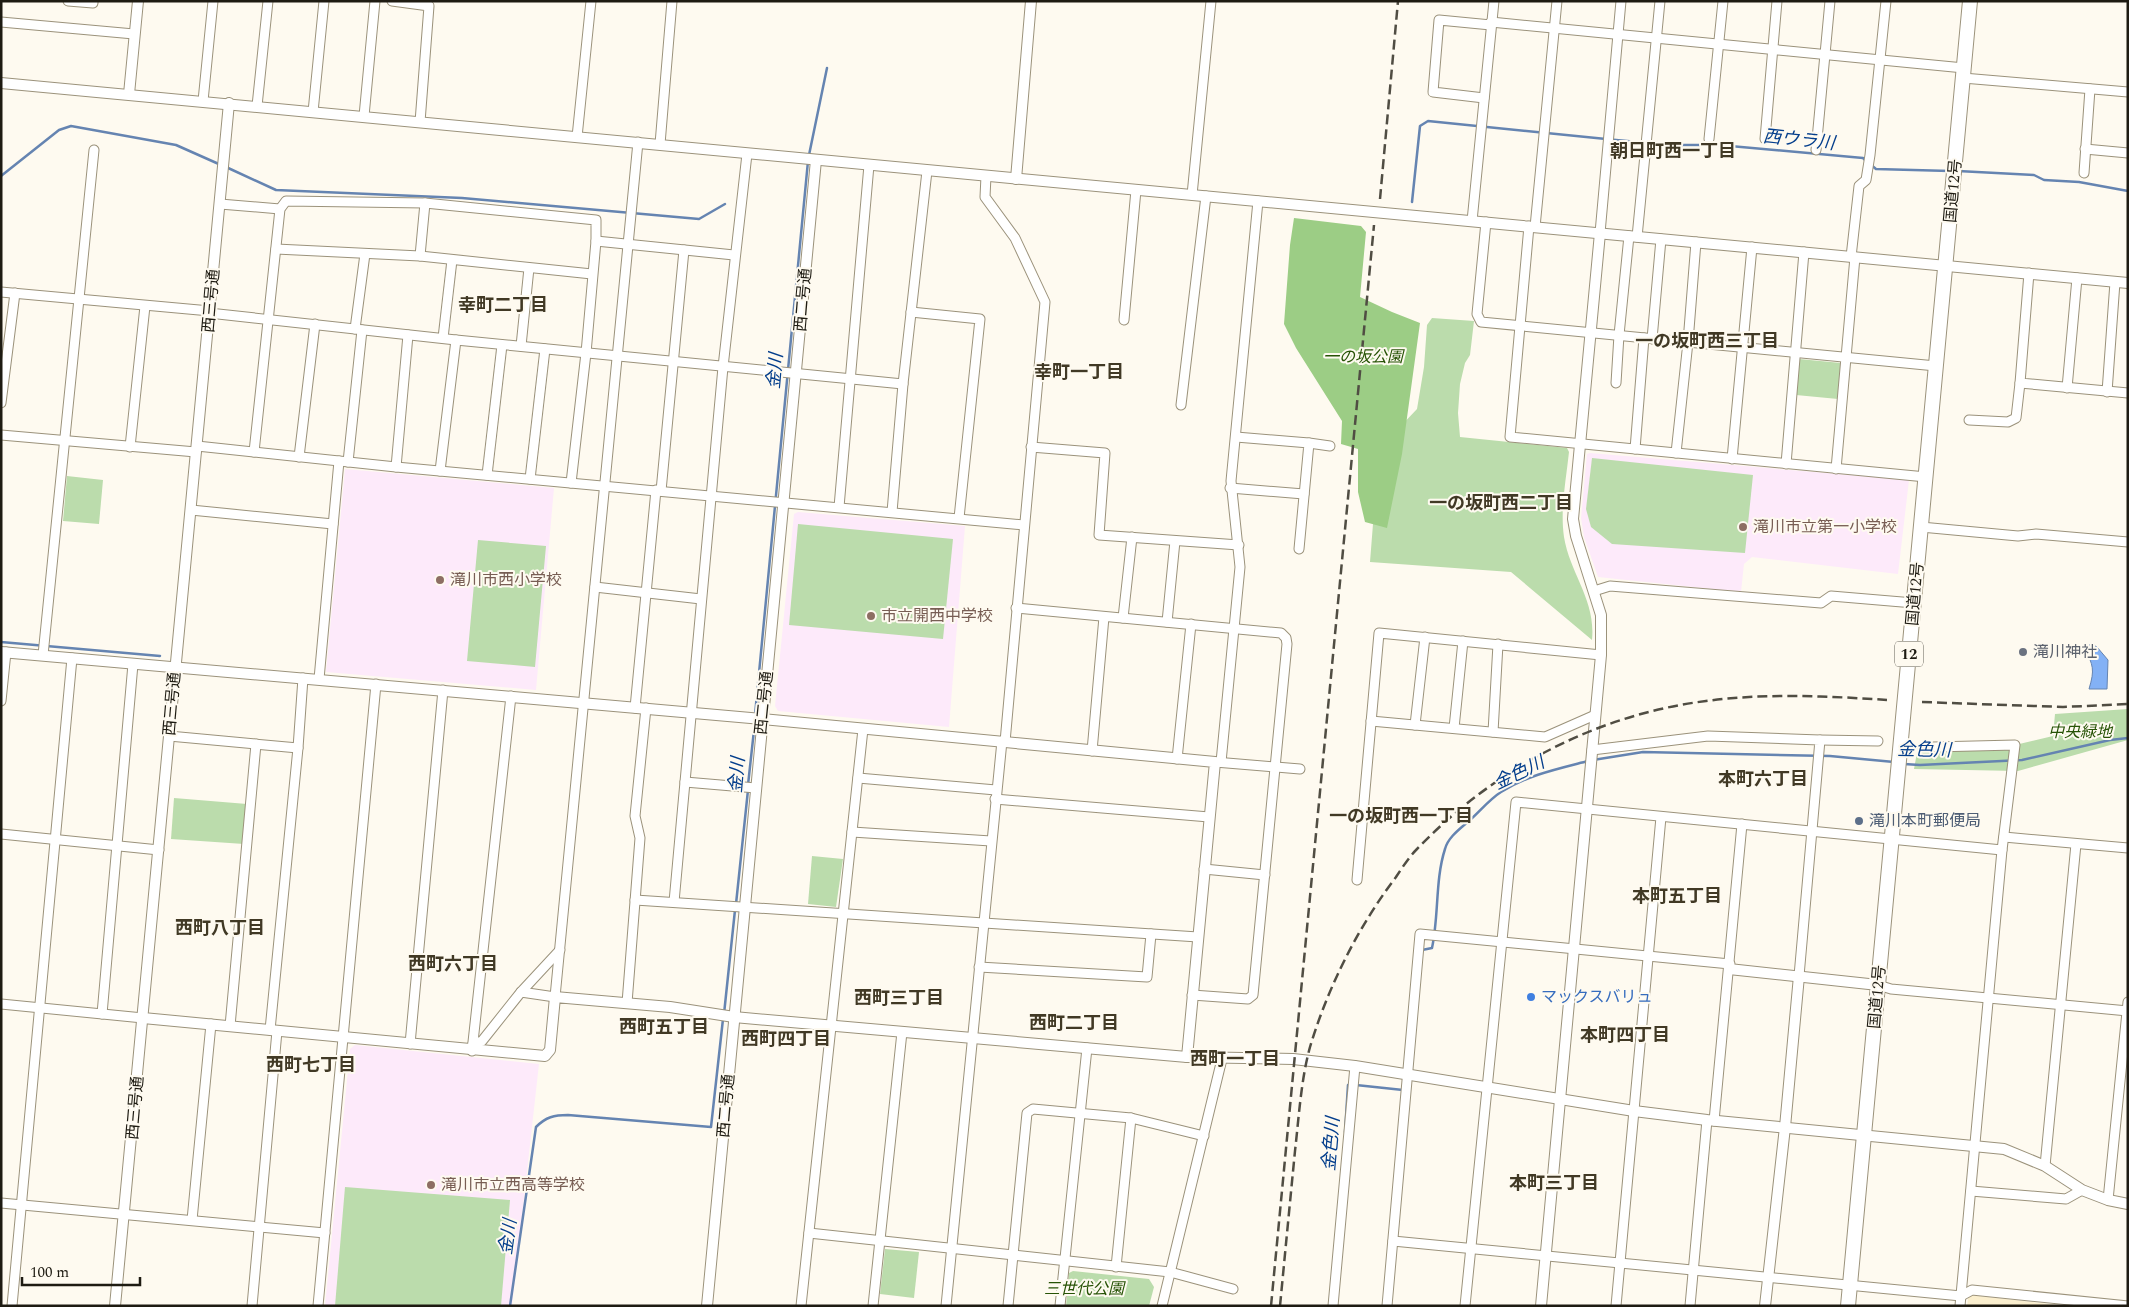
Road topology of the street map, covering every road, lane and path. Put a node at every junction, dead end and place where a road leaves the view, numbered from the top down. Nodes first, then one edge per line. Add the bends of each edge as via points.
1 (68, 1) edge
2 (93, 1) edge
3 (138, 1) edge
4 (213, 1) edge
5 (268, 1) edge
6 (324, 1) edge
7 (375, 1) edge
8 (392, 1) edge
9 (591, 1) edge
10 (672, 1) edge
11 (1031, 1) edge
12 (1210, 1) edge
13 (1494, 1) edge
14 (1557, 1) edge
15 (1621, 1) edge
16 (1660, 1) edge
17 (1723, 1) edge
18 (1777, 1) edge
19 (1830, 1) edge
20 (1886, 1) edge
21 (1970, 1) edge
22 (1, 22) edge
23 (1491, 23) junction
24 (1555, 27) junction
25 (134, 34) junction
26 (1618, 34) junction
27 (1657, 38) junction
28 (1719, 44) junction
29 (1773, 50) junction
30 (1826, 55) junction
31 (1880, 60) junction
32 (1964, 73) junction
33 (1, 83) edge
34 (2090, 89) junction
35 (2128, 92) edge
36 (129, 94) junction
37 (1484, 98) junction
38 (203, 101) junction
39 (229, 103) junction
40 (257, 106) junction
41 (313, 112) junction
42 (364, 116) junction
43 (420, 122) junction
44 (577, 137) junction
45 (1709, 139) dead end
46 (1765, 139) dead end
47 (638, 142) junction
48 (660, 144) junction
49 (2085, 149) junction
50 (94, 150) dead end
51 (1816, 150) dead end
52 (2128, 153) edge
53 (747, 154) junction
54 (816, 160) junction
55 (869, 165) junction
56 (927, 170) junction
57 (2084, 173) dead end
58 (986, 176) junction
59 (1016, 179) junction
60 (1136, 190) junction
61 (1192, 195) junction
62 (1206, 196) junction
63 (1258, 201) junction
64 (425, 203) junction
65 (220, 204) junction
66 (280, 209) junction
67 (1472, 221) junction
68 (1486, 222) junction
69 (1532, 227) junction
70 (1600, 233) junction
71 (1633, 236) junction
72 (1661, 239) junction
73 (596, 241) junction
74 (1696, 242) junction
75 (626, 244) junction
76 (1752, 247) junction
77 (276, 249) junction
78 (684, 250) junction
79 (1804, 252) junction
80 (365, 254) junction
81 (734, 255) junction
82 (420, 256) junction
83 (1853, 257) junction
84 (452, 260) junction
85 (1946, 266) junction
86 (529, 268) junction
87 (2029, 273) junction
88 (592, 274) junction
89 (2077, 278) junction
90 (2115, 282) junction
91 (2128, 283) edge
92 (1, 292) edge
93 (15, 293) junction
94 (80, 298) junction
95 (145, 306) junction
96 (210, 312) junction
97 (911, 312) junction
98 (269, 319) junction
99 (1124, 320) dead end
100 (316, 324) junction
101 (1518, 326) junction
102 (358, 330) junction
103 (1590, 334) junction
104 (408, 335) junction
105 (1619, 335) junction
106 (443, 338) junction
107 (1648, 338) junction
108 (456, 340) junction
109 (1688, 342) junction
110 (502, 345) junction
111 (521, 346) junction
112 (1743, 347) junction
113 (546, 349) junction
114 (1795, 352) junction
115 (586, 353) junction
116 (616, 356) junction
117 (1846, 357) junction
118 (674, 362) junction
119 (1936, 366) junction
120 (723, 367) junction
121 (796, 374) junction
122 (850, 379) junction
123 (1616, 383) dead end
124 (2020, 383) junction
125 (903, 384) junction
126 (2067, 388) junction
127 (2107, 392) junction
128 (2128, 393) edge
129 (1, 403) edge
130 (1181, 406) dead end
131 (1970, 420) dead end
132 (1, 435) edge
133 (1236, 437) junction
134 (64, 440) junction
135 (1309, 443) junction
136 (1579, 444) junction
137 (1330, 446) dead end
138 (130, 447) junction
139 (1031, 447) junction
140 (197, 449) junction
141 (1635, 449) junction
142 (254, 452) junction
143 (1676, 453) junction
144 (299, 457) junction
145 (1732, 459) junction
146 (343, 462) junction
147 (1786, 464) junction
148 (396, 467) junction
149 (1836, 469) junction
150 (440, 471) junction
151 (488, 475) junction
152 (1926, 477) junction
153 (530, 479) junction
154 (571, 483) junction
155 (604, 486) junction
156 (1230, 488) junction
157 (658, 491) junction
158 (1304, 494) junction
159 (711, 495) junction
160 (784, 502) junction
161 (839, 507) junction
162 (191, 510) junction
163 (892, 512) junction
164 (959, 518) junction
165 (333, 524) junction
166 (1024, 525) junction
167 (1921, 527) junction
168 (1132, 537) junction
169 (1174, 541) junction
170 (2128, 542) edge
171 (1239, 545) junction
172 (1299, 549) dead end
173 (594, 587) junction
174 (1594, 590) junction
175 (645, 592) junction
176 (701, 598) junction
177 (1914, 603) junction
178 (1016, 608) junction
179 (1104, 617) junction
180 (1123, 618) junction
181 (1167, 622) junction
182 (1190, 624) junction
183 (1234, 627) junction
184 (1425, 637) junction
185 (1463, 641) junction
186 (1498, 644) junction
187 (4, 652) edge
188 (42, 655) junction
189 (1601, 655) junction
190 (72, 658) junction
191 (133, 664) junction
192 (176, 667) junction
193 (303, 678) junction
194 (319, 679) junction
195 (376, 684) junction
196 (443, 690) junction
197 (511, 696) junction
198 (1, 701) edge
199 (583, 703) junction
200 (640, 708) junction
201 (691, 712) junction
202 (1595, 715) junction
203 (762, 719) junction
204 (1371, 722) junction
205 (1415, 725) junction
206 (1454, 728) junction
207 (863, 729) junction
208 (1492, 732) junction
209 (169, 736) junction
210 (1820, 740) junction
211 (1878, 741) dead end
212 (1003, 742) junction
213 (256, 744) junction
214 (1932, 746) dead end
215 (298, 748) junction
216 (1592, 750) junction
217 (1092, 751) junction
218 (1177, 759) junction
219 (1218, 762) junction
220 (1275, 767) junction
221 (1300, 769) dead end
222 (858, 778) junction
223 (684, 782) junction
224 (756, 788) junction
225 (995, 794) junction
226 (1587, 810) junction
227 (1209, 817) junction
228 (1661, 817) junction
229 (1742, 824) junction
230 (852, 832) junction
231 (1812, 832) junction
232 (1, 834) edge
233 (2004, 836) junction
234 (1891, 838) junction
235 (54, 840) junction
236 (991, 841) junction
237 (2076, 844) junction
238 (118, 846) junction
239 (2128, 848) edge
240 (158, 850) junction
241 (2002, 850) junction
242 (1204, 869) junction
243 (1265, 875) junction
244 (1357, 880) dead end
245 (635, 900) junction
246 (674, 902) junction
247 (744, 906) junction
248 (844, 914) junction
249 (983, 924) junction
250 (1151, 934) junction
251 (1198, 937) junction
252 (1502, 942) junction
253 (560, 950) junction
254 (1574, 950) junction
255 (1649, 956) junction
256 (979, 966) junction
257 (1730, 967) junction
258 (1799, 976) junction
259 (1878, 984) junction
260 (521, 992) junction
261 (1192, 995) junction
262 (555, 997) junction
263 (1989, 999) junction
264 (1, 1004) edge
265 (627, 1004) junction
266 (2061, 1005) junction
267 (40, 1008) junction
268 (2128, 1008) edge
269 (102, 1014) junction
270 (734, 1017) junction
271 (143, 1018) junction
272 (211, 1024) junction
273 (230, 1026) junction
274 (832, 1026) junction
275 (274, 1031) junction
276 (902, 1032) junction
277 (343, 1038) junction
278 (972, 1038) junction
279 (410, 1044) junction
280 (472, 1048) junction
281 (1086, 1048) junction
282 (1187, 1058) junction
283 (1222, 1059) junction
284 (1355, 1066) junction
285 (1408, 1075) junction
286 (1487, 1088) junction
287 (1560, 1099) junction
288 (1634, 1111) junction
289 (1079, 1112) junction
290 (1131, 1118) junction
291 (1710, 1121) junction
292 (1785, 1127) junction
293 (1864, 1134) junction
294 (1204, 1136) junction
295 (1975, 1146) junction
296 (2046, 1166) junction
297 (2082, 1190) junction
298 (1971, 1191) junction
299 (2108, 1200) junction
300 (1, 1203) edge
301 (2128, 1204) edge
302 (22, 1205) junction
303 (125, 1214) junction
304 (192, 1220) junction
305 (259, 1227) junction
306 (325, 1233) junction
307 (809, 1233) junction
308 (1393, 1240) junction
309 (880, 1241) junction
310 (952, 1249) junction
311 (1470, 1249) junction
312 (1013, 1256) junction
313 (1546, 1256) junction
314 (1064, 1261) junction
315 (1620, 1263) junction
316 (1116, 1267) junction
317 (1693, 1270) junction
318 (1170, 1272) junction
319 (1768, 1278) junction
320 (1850, 1285) junction
321 (1233, 1289) dead end
322 (1960, 1296) junction
323 (12, 1306) edge
324 (115, 1306) edge
325 (252, 1306) edge
326 (318, 1306) edge
327 (707, 1306) edge
328 (801, 1306) edge
329 (873, 1306) edge
330 (946, 1306) edge
331 (1008, 1306) edge
332 (1060, 1306) edge
333 (1162, 1306) edge
334 (1333, 1306) edge
335 (1387, 1306) edge
336 (1465, 1306) edge
337 (1541, 1306) edge
338 (1616, 1306) edge
339 (1690, 1306) edge
340 (1765, 1306) edge
341 (1848, 1306) edge
342 (1960, 1306) edge
343 (2128, 1306) edge

1 - 2 street
3 - 25 street
4 - 38 street
5 - 40 street
6 - 41 street
7 - 42 street
8 - 43 street via 429,6
9 - 44 street
10 - 48 street
11 - 59 street
12 - 61 street
13 - 23 street
14 - 24 street
15 - 26 street
16 - 27 street
17 - 28 street
18 - 29 street
19 - 30 street
20 - 31 street
21 - 32 highway, 国道12号 / 12
22 - 25 street
23 - 24 street
23 - 37 street
23 - 37 street via 1439,20 1433,92
24 - 26 street
24 - 69 street
25 - 36 street
26 - 27 street
26 - 70 street
27 - 28 street
27 - 71 street
28 - 29 street
28 - 45 street
29 - 30 street
29 - 46 street
30 - 31 street
30 - 51 street
31 - 32 street
31 - 83 street via 1866,180 1859,186
32 - 34 street
32 - 85 highway, 国道12号 / 12
33 - 36 street
34 - 35 street
34 - 49 street
36 - 38 street
37 - 67 street
38 - 39 street
39 - 40 street
39 - 65 street, 西三号通
40 - 41 street
41 - 42 street
42 - 43 street
43 - 44 street
44 - 47 street
47 - 48 street
47 - 75 street
48 - 53 street
49 - 52 street
49 - 57 street
50 - 94 street
53 - 54 street
53 - 81 street
54 - 55 street
54 - 121 street, 西二号通
55 - 56 street
55 - 122 street
56 - 58 street
56 - 97 street
58 - 59 street
58 - 139 street via 985,198 1015,238 1045,302
59 - 60 street
60 - 61 street
60 - 99 street
61 - 62 street
62 - 63 street
62 - 130 street
63 - 67 street
63 - 133 street
64 - 66 street via 286,201
64 - 73 street via 596,220
64 - 82 street
65 - 66 street
65 - 96 street, 西三号通
66 - 77 street
67 - 68 street
68 - 69 street
68 - 101 street via 1478,320
69 - 70 street
69 - 101 street
70 - 71 street
70 - 103 street
71 - 72 street
71 - 105 street
72 - 74 street
72 - 107 street
73 - 75 street
73 - 88 street
74 - 76 street
74 - 109 street
75 - 78 street
75 - 116 street
76 - 79 street
76 - 112 street
77 - 80 street
77 - 98 street
78 - 81 street
78 - 118 street
79 - 83 street
79 - 114 street
80 - 82 street
80 - 102 street
81 - 120 street
82 - 84 street
83 - 85 street
83 - 117 street
84 - 86 street
84 - 106 street
85 - 87 street
85 - 119 highway, 国道12号 / 12
86 - 88 street
86 - 111 street
87 - 89 street
87 - 124 street
88 - 115 street
89 - 90 street
89 - 126 street
90 - 91 street
90 - 127 street
92 - 93 street
93 - 94 street
93 - 129 street
94 - 95 street
94 - 134 street
95 - 96 street
95 - 138 street
96 - 98 street
96 - 140 street, 西三号通
97 - 125 street
97 - 164 street via 980,319
98 - 100 street
98 - 142 street
100 - 102 street
100 - 144 street
101 - 103 street
101 - 136 street via 1510,437
102 - 104 street
102 - 146 street
103 - 105 street
103 - 136 street
104 - 106 street
104 - 148 street
105 - 107 street
105 - 123 street
106 - 108 street
107 - 109 street
107 - 141 street
108 - 110 street
108 - 150 street
109 - 112 street
109 - 143 street
110 - 111 street
110 - 151 street
111 - 113 street
112 - 114 street
112 - 145 street
113 - 115 street
113 - 153 street
114 - 117 street
114 - 147 street
115 - 116 street
115 - 154 street
116 - 118 street
116 - 155 street
117 - 119 street
117 - 149 street
118 - 120 street
118 - 157 street
119 - 152 highway, 国道12号 / 12
120 - 121 street
120 - 159 street
121 - 122 street
121 - 160 street, 西二号通
122 - 125 street
122 - 161 street
124 - 126 street
124 - 131 street via 2016,418 2008,422
125 - 163 street
126 - 127 street
127 - 128 street
132 - 134 street
133 - 135 street
133 - 156 street
134 - 138 street
134 - 188 street
135 - 137 street
135 - 158 street
136 - 141 street
136 - 174 street via 1573,519
138 - 140 street
139 - 166 street
139 - 168 street via 1105,453 1099,535
140 - 142 street
140 - 162 street, 西三号通
141 - 143 street
142 - 144 street
143 - 145 street
144 - 146 street
145 - 147 street
146 - 148 street
146 - 165 street
147 - 149 street
148 - 150 street
149 - 152 street
150 - 151 street
151 - 153 street
152 - 167 highway, 国道12号 / 12
153 - 154 street
154 - 155 street
155 - 157 street
155 - 173 street
156 - 158 street
156 - 171 street
157 - 159 street
157 - 175 street
158 - 172 street
159 - 160 street
159 - 176 street
160 - 161 street
160 - 203 street, 西二号通
161 - 163 street
162 - 165 street
162 - 192 street, 西三号通
163 - 164 street
164 - 166 street
165 - 194 street
166 - 178 street
167 - 170 street
167 - 177 highway, 国道12号 / 12
168 - 169 street
168 - 180 street
169 - 171 street
169 - 181 street
171 - 183 street
173 - 175 street
173 - 199 street
174 - 177 street via 1610,586 1821,603 1831,596
174 - 189 street via 1601,614
175 - 176 street
175 - 200 street
176 - 201 street
177 - 234 highway, 国道12号 / 12
178 - 179 street
178 - 212 street
179 - 180 street
179 - 217 street
180 - 181 street
181 - 182 street
182 - 183 street
182 - 218 street
183 - 219 street
183 - 220 street via 1281,633 1286,638
184 - 185 street
184 - 204 street via 1380,632
184 - 205 street
185 - 186 street
185 - 206 street
186 - 189 street
186 - 208 street
187 - 188 street
187 - 198 street
188 - 190 street
189 - 202 street
190 - 191 street
190 - 235 street
191 - 192 street
191 - 238 street
192 - 193 street
192 - 209 street, 西三号通
193 - 194 street
193 - 215 street
194 - 195 street
195 - 196 street
195 - 277 street
196 - 197 street
196 - 279 street
197 - 199 street
197 - 280 street
199 - 200 street
199 - 253 street
200 - 201 street
200 - 245 street via 635,816 640,838
201 - 203 street
201 - 223 street
202 - 208 street via 1545,737
202 - 216 street
203 - 207 street
203 - 224 street, 西二号通
204 - 205 street
204 - 244 street
205 - 206 street
206 - 208 street
207 - 212 street
207 - 222 street
209 - 213 street
209 - 240 street, 西三号通
210 - 211 street
210 - 216 street via 1708,736
210 - 231 street
212 - 217 street
212 - 225 street
213 - 215 street
213 - 273 street
214 - 233 street via 2014,745
215 - 275 street
216 - 226 street
217 - 218 street
218 - 219 street
219 - 220 street
219 - 227 street
220 - 221 street
220 - 243 street
222 - 225 street
222 - 230 street
223 - 224 street
223 - 246 street
224 - 247 street, 西二号通
225 - 227 street
225 - 236 street
226 - 228 street
226 - 252 street via 1516,802
226 - 254 street
227 - 242 street
228 - 229 street
228 - 255 street
229 - 231 street
229 - 257 street
230 - 236 street
230 - 248 street
231 - 234 street
231 - 258 street
232 - 235 street
233 - 237 street
233 - 241 street
234 - 241 street
234 - 259 highway, 国道12号 / 12
235 - 238 street
235 - 267 street
236 - 249 street
237 - 239 street
237 - 266 street
238 - 240 street
238 - 269 street
240 - 271 street, 西三号通
241 - 263 street
242 - 243 street
242 - 251 street
243 - 261 street via 1253,995 1248,999
245 - 246 street
245 - 265 street
246 - 247 street
247 - 248 street
247 - 270 street, 西二号通
248 - 249 street
248 - 274 street
249 - 250 street
249 - 256 street
250 - 251 street
250 - 256 street via 1147,977
251 - 261 street
252 - 254 street
252 - 285 street via 1420,934
252 - 286 street
253 - 260 street
253 - 262 street
254 - 255 street
254 - 287 street
255 - 257 street
255 - 288 street
256 - 278 street
257 - 258 street
257 - 291 street
258 - 259 street
258 - 292 street
259 - 263 street via 1891,989
259 - 293 highway, 国道12号 / 12
260 - 262 street
260 - 280 street via 482,1041
261 - 282 street
262 - 265 street
262 - 280 street via 550,1050 545,1056
263 - 266 street
263 - 295 street
264 - 267 street
265 - 270 street
266 - 268 street
266 - 296 street
267 - 269 street
267 - 302 street
268 - 299 street
269 - 271 street
270 - 274 street
270 - 327 street, 西二号通
271 - 272 street
271 - 303 street, 西三号通
272 - 273 street
272 - 304 street
273 - 275 street
274 - 276 street
274 - 307 street
275 - 277 street
275 - 305 street
276 - 278 street
276 - 309 street
277 - 279 street
277 - 306 street
278 - 281 street
278 - 310 street
279 - 280 street
281 - 282 street
281 - 289 street
282 - 283 street
283 - 284 street via 1267,1058
283 - 294 street
284 - 285 street
284 - 334 street
285 - 286 street
285 - 308 street
286 - 287 street
286 - 311 street
287 - 288 street
287 - 313 street
288 - 291 street
288 - 315 street
289 - 290 street
289 - 312 street via 1033,1109 1027,1113
289 - 314 street
290 - 294 street
290 - 316 street
291 - 292 street
291 - 317 street
292 - 293 street
292 - 319 street
293 - 295 street
293 - 320 highway, 国道12号 / 12
294 - 318 street
295 - 296 street via 2004,1149
295 - 298 street
296 - 297 street
297 - 298 street via 2066,1199
297 - 299 street
298 - 322 street
299 - 301 street
300 - 302 street
302 - 303 street
302 - 323 street
303 - 304 street
303 - 324 street, 西三号通
304 - 305 street
305 - 306 street
305 - 325 street
306 - 326 street
307 - 309 street
307 - 328 street
308 - 311 street
308 - 335 street
309 - 310 street
309 - 329 street
310 - 312 street
310 - 330 street
311 - 313 street
311 - 336 street
312 - 314 street
312 - 331 street
313 - 315 street
313 - 337 street
314 - 316 street
314 - 332 street
315 - 317 street
315 - 338 street
316 - 318 street
317 - 319 street
317 - 339 street
318 - 321 street
318 - 333 street
319 - 320 street
319 - 340 street
320 - 322 street
320 - 341 highway, 国道12号 / 12
322 - 342 street
322 - 343 street via 1972,1290

